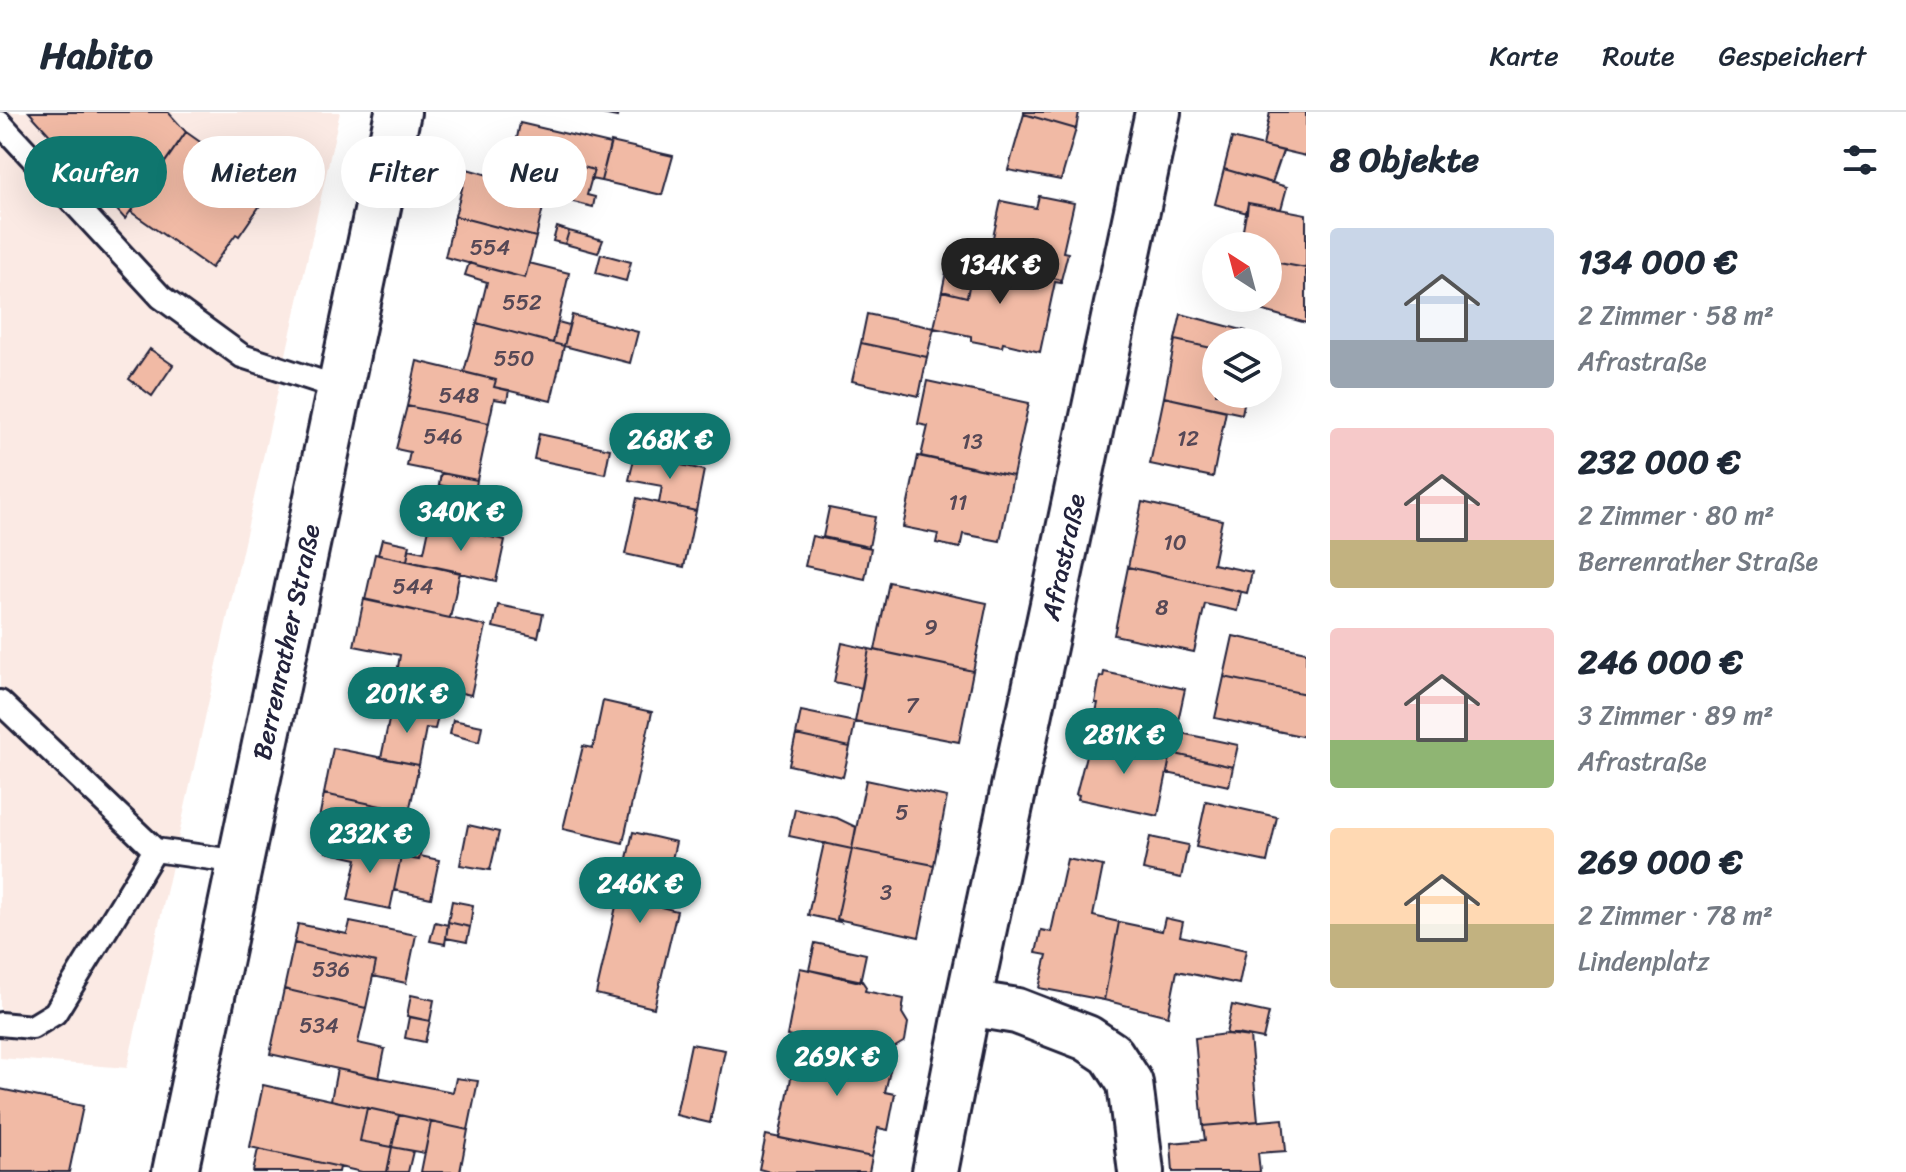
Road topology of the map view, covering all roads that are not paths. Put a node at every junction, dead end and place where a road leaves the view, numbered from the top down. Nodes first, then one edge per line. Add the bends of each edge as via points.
1 (398, 112) edge
2 (1158, 112) edge
3 (0, 123) edge
4 (340, 388) junction
5 (0, 702) edge
6 (155, 850) junction
7 (240, 862) junction
8 (968, 1003) junction
9 (0, 1024) edge
10 (175, 1172) edge
11 (935, 1172) edge
12 (1141, 1172) edge

1 - 4 street, Berrenrather Straße
2 - 8 street, Afrastraße
3 - 4 lane via 161,297 242,356
4 - 7 street, Berrenrather Straße
5 - 6 lane
6 - 7 lane
6 - 9 lane via 55,1013 32,1027
7 - 10 street, Berrenrather Straße
8 - 11 street, Afrastraße
8 - 12 street via 1017,1011 1087,1038 1111,1054 1130,1083

